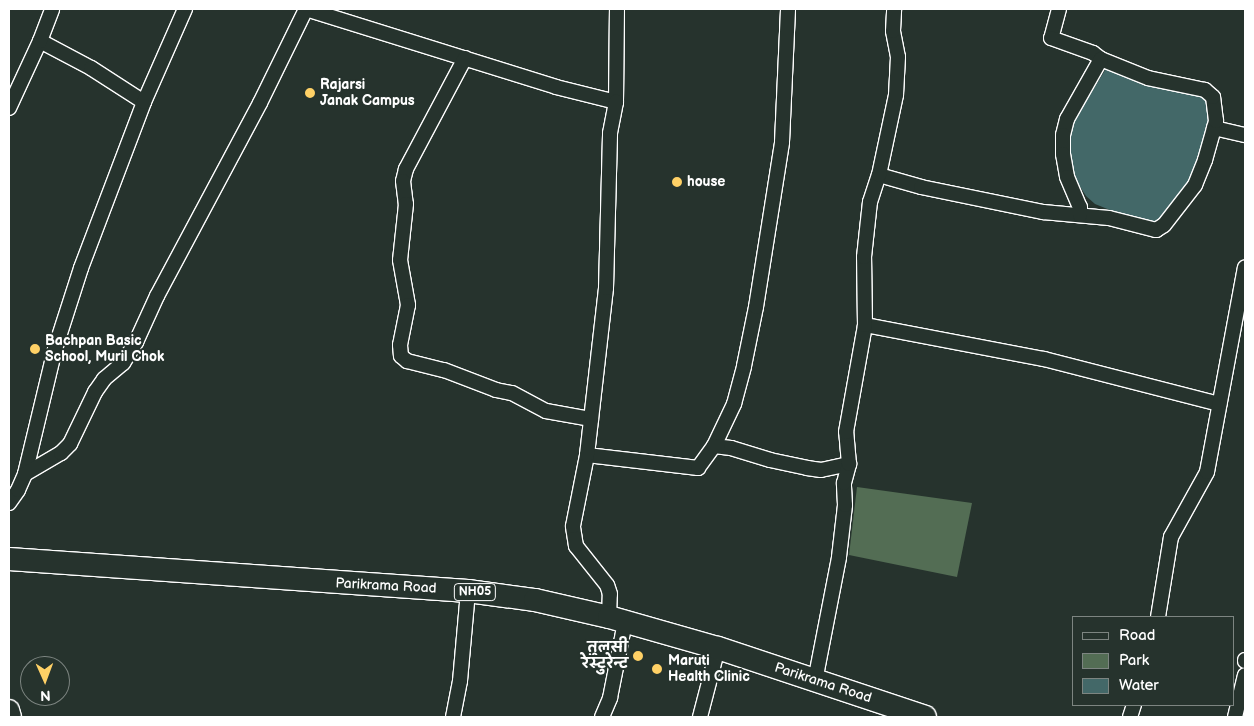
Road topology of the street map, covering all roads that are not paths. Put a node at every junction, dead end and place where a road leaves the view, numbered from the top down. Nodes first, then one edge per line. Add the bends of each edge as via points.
1 (52, 9) edge
2 (185, 9) edge
3 (306, 9) edge
4 (617, 9) edge
5 (788, 9) edge
6 (894, 9) edge
7 (1059, 9) edge
8 (40, 41) junction
9 (465, 58) junction
10 (1101, 59) junction
11 (144, 102) junction
12 (616, 102) junction
13 (9, 108) edge
14 (1214, 128) junction
15 (1245, 135) edge
16 (879, 175) junction
17 (1080, 216) junction
18 (1245, 267) edge
19 (1242, 296) edge
20 (865, 325) junction
21 (1219, 404) junction
22 (591, 419) junction
23 (714, 446) junction
24 (587, 454) junction
25 (849, 464) junction
26 (24, 474) junction
27 (9, 503) edge
28 (9, 559) edge
29 (468, 591) junction
30 (1158, 616) edge
31 (617, 619) junction
32 (718, 648) junction
33 (1245, 675) edge
34 (815, 680) junction
35 (1240, 709) edge
36 (9, 710) edge
37 (10, 717) edge
38 (453, 717) edge
39 (602, 717) edge
40 (700, 717) edge
41 (925, 717) edge

1 - 8 street
2 - 11 street
3 - 9 street
3 - 26 street via 260,103 156,296 130,353 95,392 70,444 61,453
4 - 12 street
5 - 23 street via 782,142 756,307 734,404
6 - 16 street via 898,80
7 - 10 street via 1051,38
8 - 11 street via 92,68
8 - 13 street
9 - 12 street
9 - 22 street via 406,169 403,181 406,204 400,260 408,305 401,356 407,362 444,370 512,393 546,411
10 - 14 street via 1148,78 1205,90 1213,97 1216,107
10 - 17 street via 1067,119 1063,135 1067,177 1080,207
11 - 26 street via 63,320
12 - 22 street via 610,132 606,288
14 - 15 street
14 - 17 street via 1195,185 1164,225 1151,230 1124,221
16 - 17 street via 1043,212
16 - 20 street via 870,202 864,257
18 - 19 street
19 - 21 street
20 - 21 street via 1044,359
20 - 25 street via 846,432
21 - 30 street via 1207,472 1171,537
22 - 24 street
23 - 24 street via 698,468
23 - 25 street via 821,470
24 - 31 street via 574,535 582,554 607,586
25 - 34 street via 844,482 845,505 839,557
26 - 27 street
28 - 29 main road, Parikrama Road / NH05
29 - 31 main road, Parikrama Road / NH05 via 535,600
29 - 38 street via 460,681
31 - 32 main road, Parikrama Road / NH05
31 - 39 street via 610,698
32 - 34 main road, Parikrama Road / NH05
32 - 40 street
33 - 35 street
34 - 41 main road, Parikrama Road / NH05
36 - 37 main road

